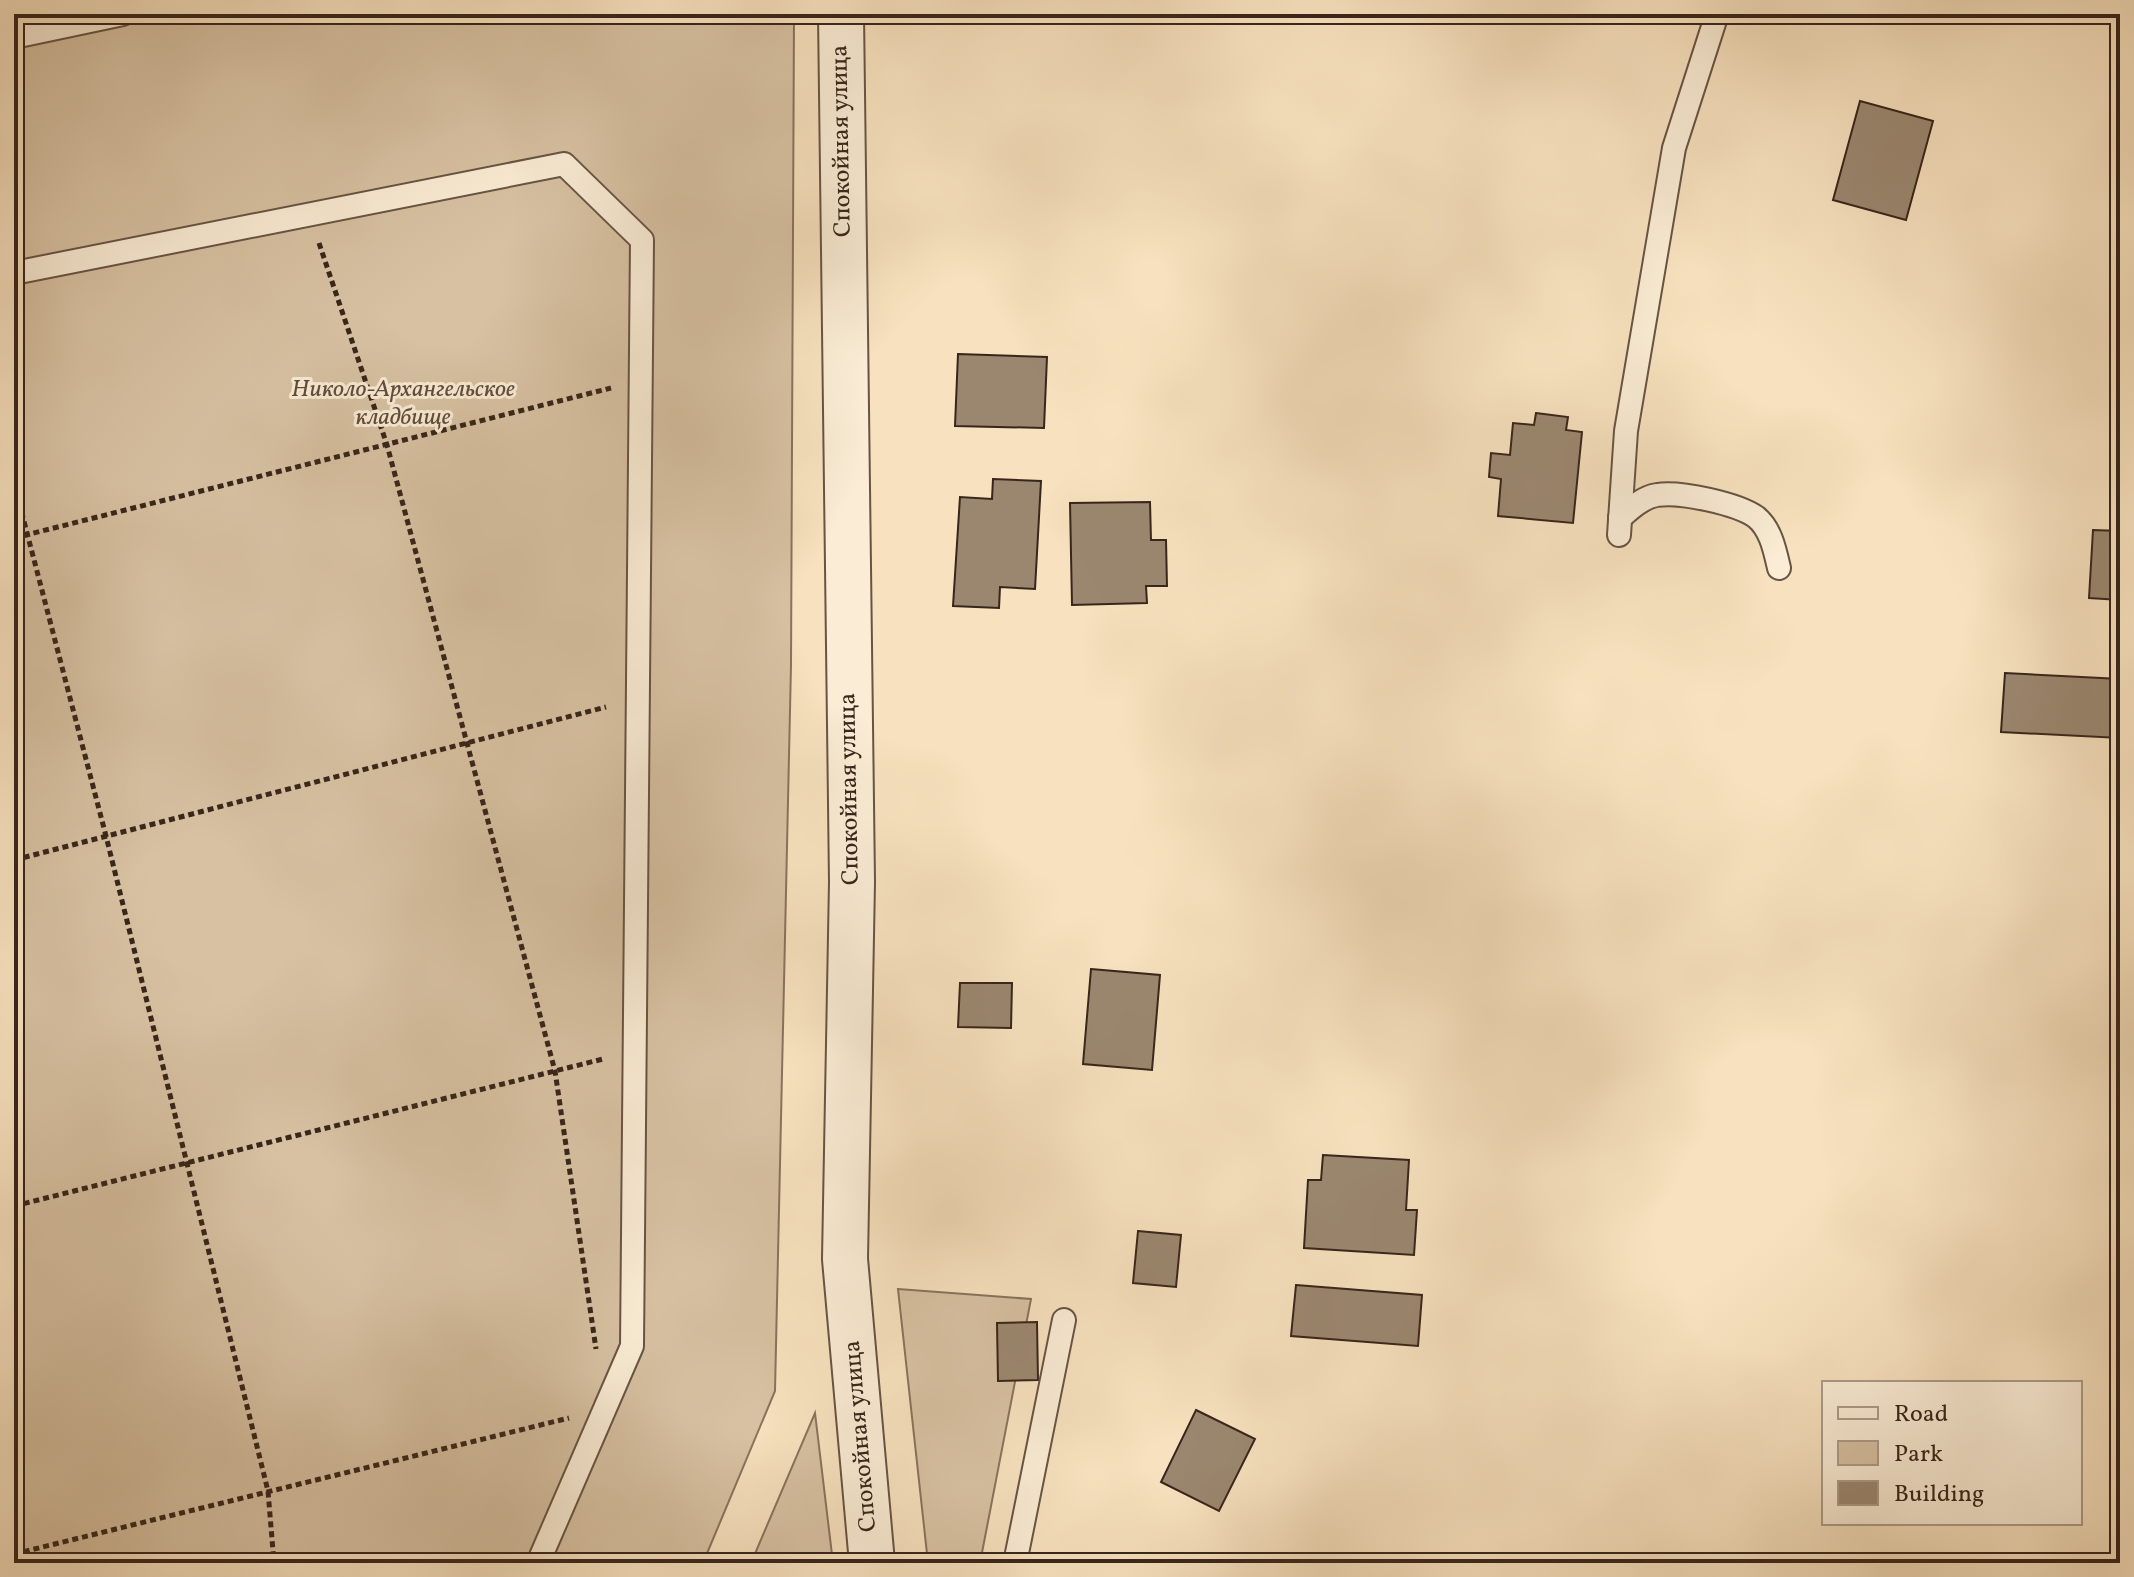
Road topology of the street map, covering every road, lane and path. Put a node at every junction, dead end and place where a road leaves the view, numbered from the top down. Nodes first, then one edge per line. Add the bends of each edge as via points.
1 (123, 14) edge
2 (841, 14) edge
3 (1717, 14) edge
4 (14, 37) edge
5 (310, 214) junction
6 (14, 273) edge
7 (641, 381) junction
8 (387, 445) junction
9 (14, 483) edge
10 (28, 534) junction
11 (14, 538) edge
12 (1779, 568) dead end
13 (638, 699) junction
14 (467, 743) junction
15 (106, 836) junction
16 (14, 860) edge
17 (635, 1051) junction
18 (555, 1071) junction
19 (188, 1163) junction
20 (14, 1206) edge
21 (1064, 1320) dead end
22 (605, 1409) junction
23 (268, 1491) junction
24 (14, 1554) edge
25 (274, 1563) edge
26 (538, 1563) edge
27 (872, 1563) edge
28 (1015, 1563) edge

1 - 4 lane
2 - 27 street, Спокойная улица via 852,882 845,1259
3 - 12 lane via 1674,148 1626,431 1619,527 1635,505 1657,495 1730,506 1757,518 1772,540
5 - 6 lane
5 - 7 lane via 564,164 642,240
5 - 8 path
7 - 8 path
7 - 13 lane
8 - 10 path
8 - 14 path
9 - 10 path
10 - 11 path
10 - 15 path
13 - 14 path
13 - 17 lane
14 - 15 path
14 - 18 path
15 - 16 path
15 - 19 path
17 - 18 path
17 - 22 lane via 632,1346
18 - 19 path
18 - 22 path
19 - 20 path
19 - 23 path
21 - 28 lane
22 - 23 path
22 - 26 lane
23 - 24 path
23 - 25 path

